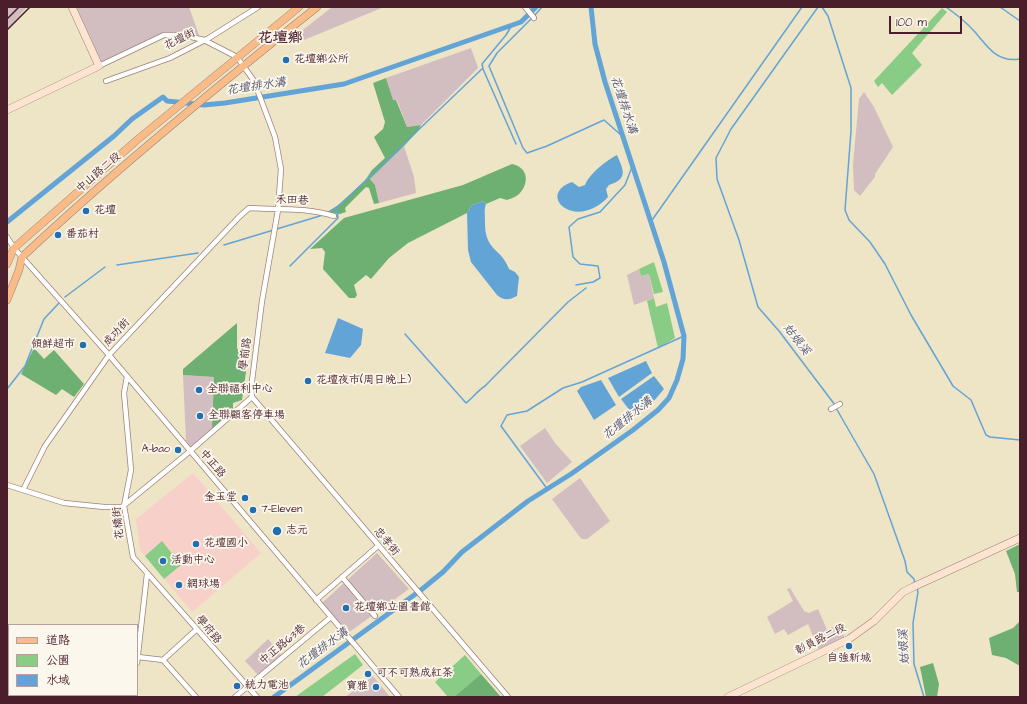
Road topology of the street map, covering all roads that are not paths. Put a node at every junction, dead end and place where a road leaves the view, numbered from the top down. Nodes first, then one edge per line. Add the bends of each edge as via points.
1 (72, 7) edge
2 (258, 7) edge
3 (299, 7) edge
4 (317, 7) edge
5 (525, 7) edge
6 (534, 18) dead end
7 (204, 40) junction
8 (237, 57) junction
9 (243, 65) junction
10 (99, 66) junction
11 (106, 81) dead end
12 (7, 110) edge
13 (249, 208) joint
14 (278, 210) junction
15 (334, 216) dead end
16 (7, 237) edge
17 (14, 248) junction
18 (22, 257) junction
19 (7, 264) edge
20 (7, 300) edge
21 (109, 356) junction
22 (127, 377) junction
23 (252, 397) junction
24 (840, 404) dead end
25 (831, 409) dead end
26 (190, 452) junction
27 (7, 485) edge
28 (23, 490) junction
29 (124, 506) junction
30 (1020, 538) edge
31 (378, 546) junction
32 (147, 574) junction
33 (342, 577) junction
34 (316, 600) junction
35 (375, 616) dead end
36 (331, 617) junction
37 (196, 630) junction
38 (138, 657) edge
39 (163, 660) junction
40 (248, 687) junction
41 (196, 697) edge
42 (235, 697) edge
43 (257, 697) edge
44 (399, 697) edge
45 (508, 697) edge
46 (728, 697) edge

1 - 10 main road
2 - 7 street, 花壇街
3 - 8 main road
4 - 9 main road
5 - 6 street
7 - 8 street
7 - 10 street via 183,34 164,35
7 - 11 street, 花壇街 via 170,58
8 - 9 street
8 - 17 main road, 中山路二段
9 - 14 street, 學前路 via 259,93 275,137 280,159
9 - 18 main road, 中山路二段 via 87,197
10 - 12 main road
13 - 14 street, 禾田巷
13 - 21 street, 成功街
14 - 15 street, 禾田巷 via 295,208
14 - 23 street, 學前路 via 262,300
16 - 17 street
17 - 18 street
17 - 19 main road
18 - 20 main road
18 - 21 street, 中正路
21 - 22 street, 中正路
21 - 28 street, 成功街 via 46,446
22 - 26 street, 中正路
22 - 29 street, 花橋街 via 124,393 131,470
23 - 26 street
23 - 31 street, 忠孝街
24 - 25 street
26 - 29 street
26 - 34 street, 中正路
27 - 28 street
28 - 29 street via 64,503
29 - 32 street, 花橋街 via 133,557
30 - 46 main road, 彰員路二段 via 913,586 874,621 849,639
31 - 33 street
31 - 45 street, 忠孝街
32 - 37 street, 學府路
32 - 38 street
33 - 34 street
33 - 35 street
34 - 36 street, 中正路
36 - 40 street, 中正路63巷
36 - 44 street, 中正路
37 - 39 street
37 - 40 street, 學府路
38 - 39 street
39 - 41 street
40 - 42 street, 中正路63巷
40 - 43 street, 學府路

